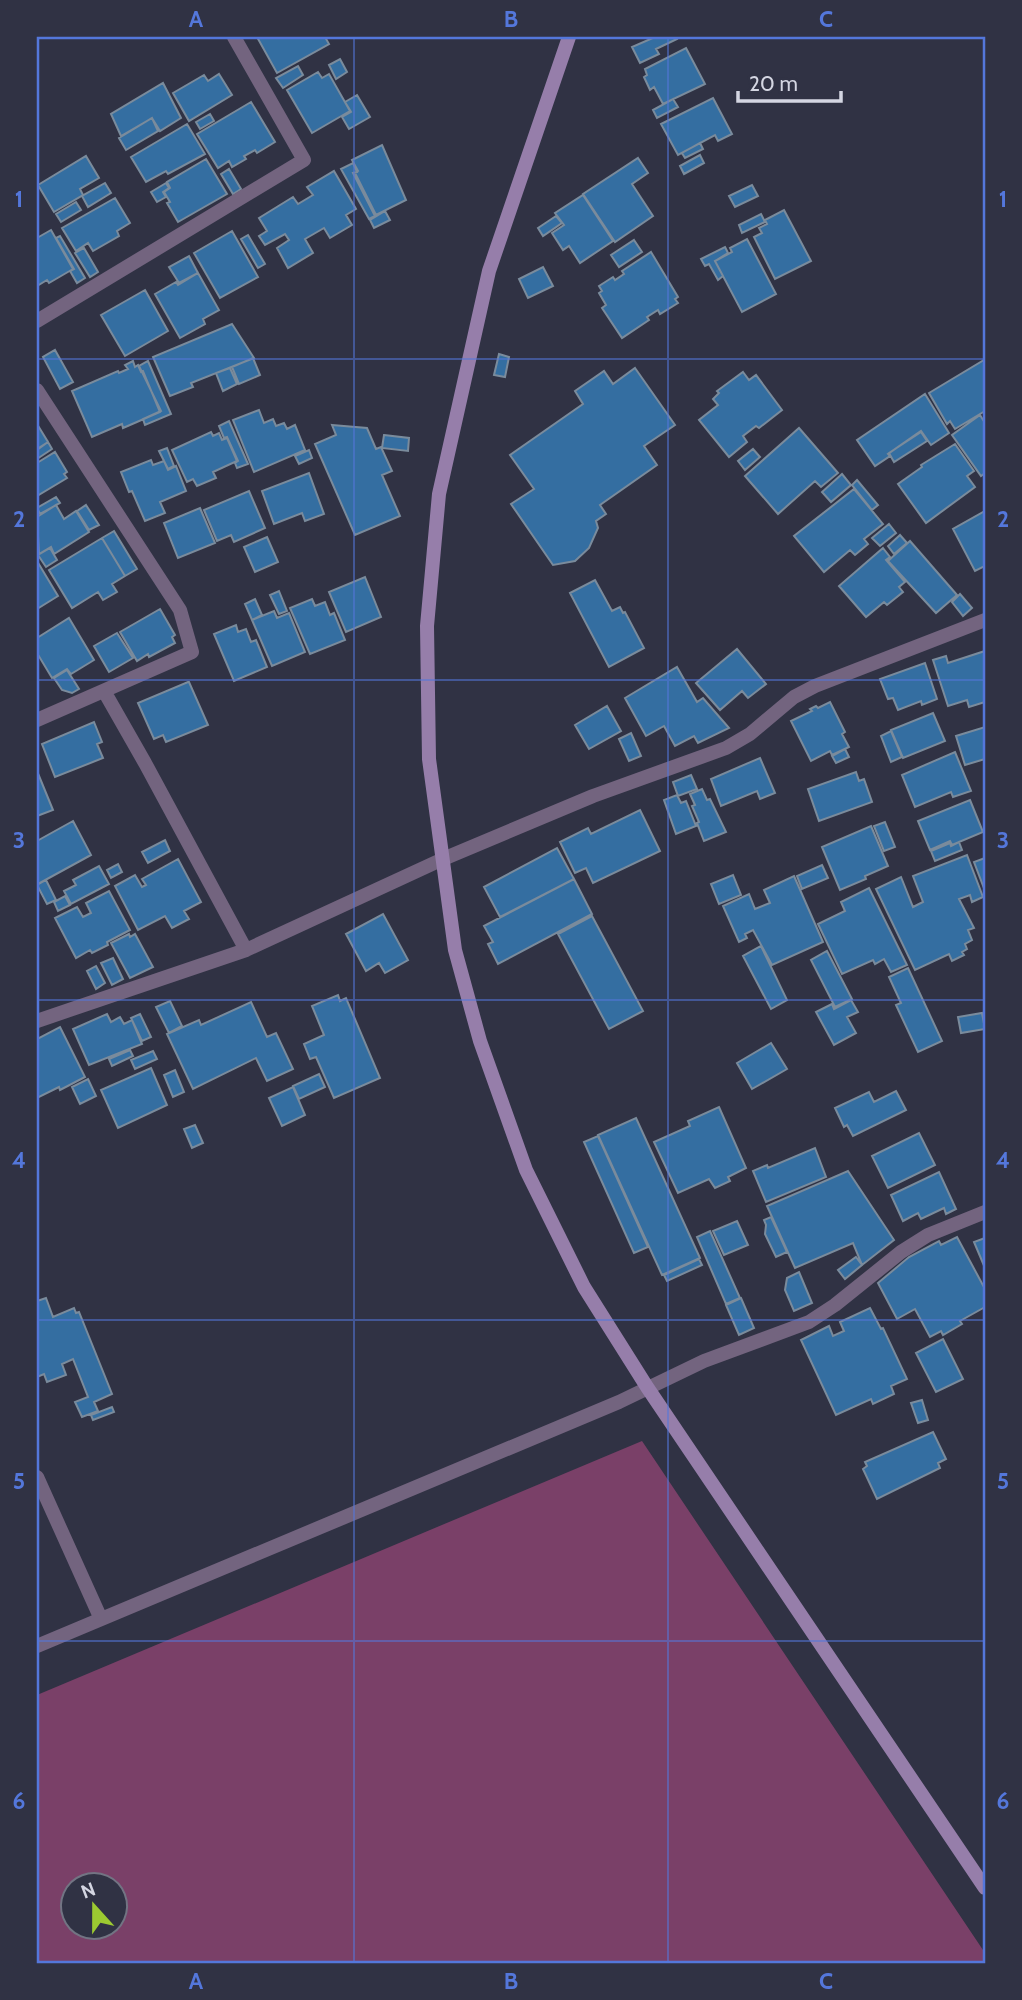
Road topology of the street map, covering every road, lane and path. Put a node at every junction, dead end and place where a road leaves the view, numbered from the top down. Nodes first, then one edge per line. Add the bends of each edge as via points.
1 (234, 37) edge
2 (569, 37) edge
3 (37, 321) edge
4 (37, 390) edge
5 (985, 620) edge
6 (104, 691) junction
7 (37, 720) edge
8 (443, 859) junction
9 (246, 950) junction
10 (37, 1021) edge
11 (985, 1212) edge
12 (647, 1387) junction
13 (37, 1477) edge
14 (100, 1619) junction
15 (37, 1646) edge
16 (985, 1888) edge

1 - 3 street via 304,160
2 - 8 street via 489,271 439,495 428,626 429,759
4 - 6 street via 180,610 192,652
5 - 8 street via 794,696 726,748 593,796
6 - 7 street
6 - 9 street
8 - 9 street
8 - 12 street via 455,950 480,1041 526,1170 584,1287
9 - 10 street
11 - 12 street via 928,1235 810,1322
12 - 14 street via 607,1408
12 - 16 street
13 - 14 street
14 - 15 street

